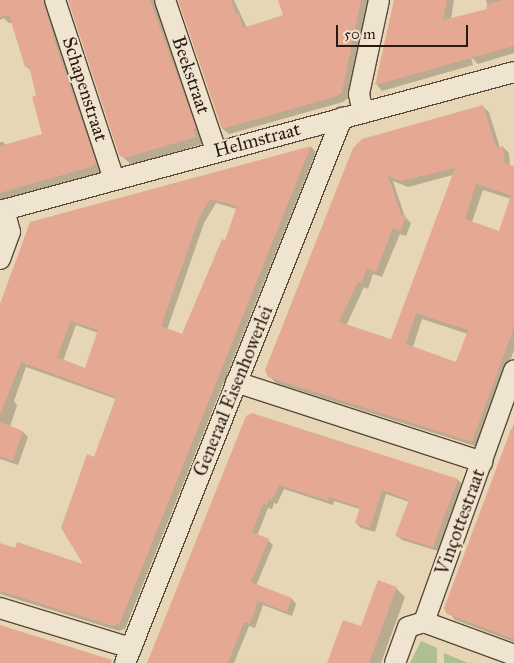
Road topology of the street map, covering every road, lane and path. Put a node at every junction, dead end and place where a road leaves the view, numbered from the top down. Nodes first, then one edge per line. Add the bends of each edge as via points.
1 (55, 0) edge
2 (165, 0) edge
3 (379, 0) edge
4 (514, 72) edge
5 (363, 112) junction
6 (342, 118) junction
7 (216, 151) junction
8 (114, 179) junction
9 (2, 210) edge
10 (0, 259) edge
11 (513, 377) edge
12 (236, 382) junction
13 (482, 462) junction
14 (0, 608) edge
15 (424, 622) junction
16 (128, 656) edge
17 (514, 656) edge
18 (395, 663) edge

1 - 8 street, Schapenstraat
2 - 7 street, Beekstraat
3 - 5 street via 359,94
4 - 5 street, Helmstraat
5 - 6 street, Helmstraat
6 - 7 street, Helmstraat
6 - 12 street, Generaal Eisenhowerlei
7 - 8 street, Helmstraat
8 - 9 street, Helmstraat
9 - 10 street via 10,232
11 - 13 street, Vinçottestraat
12 - 13 street
12 - 16 street, Generaal Eisenhowerlei
13 - 15 street, Vinçottestraat
14 - 16 street
15 - 17 street
15 - 18 street via 408,627

